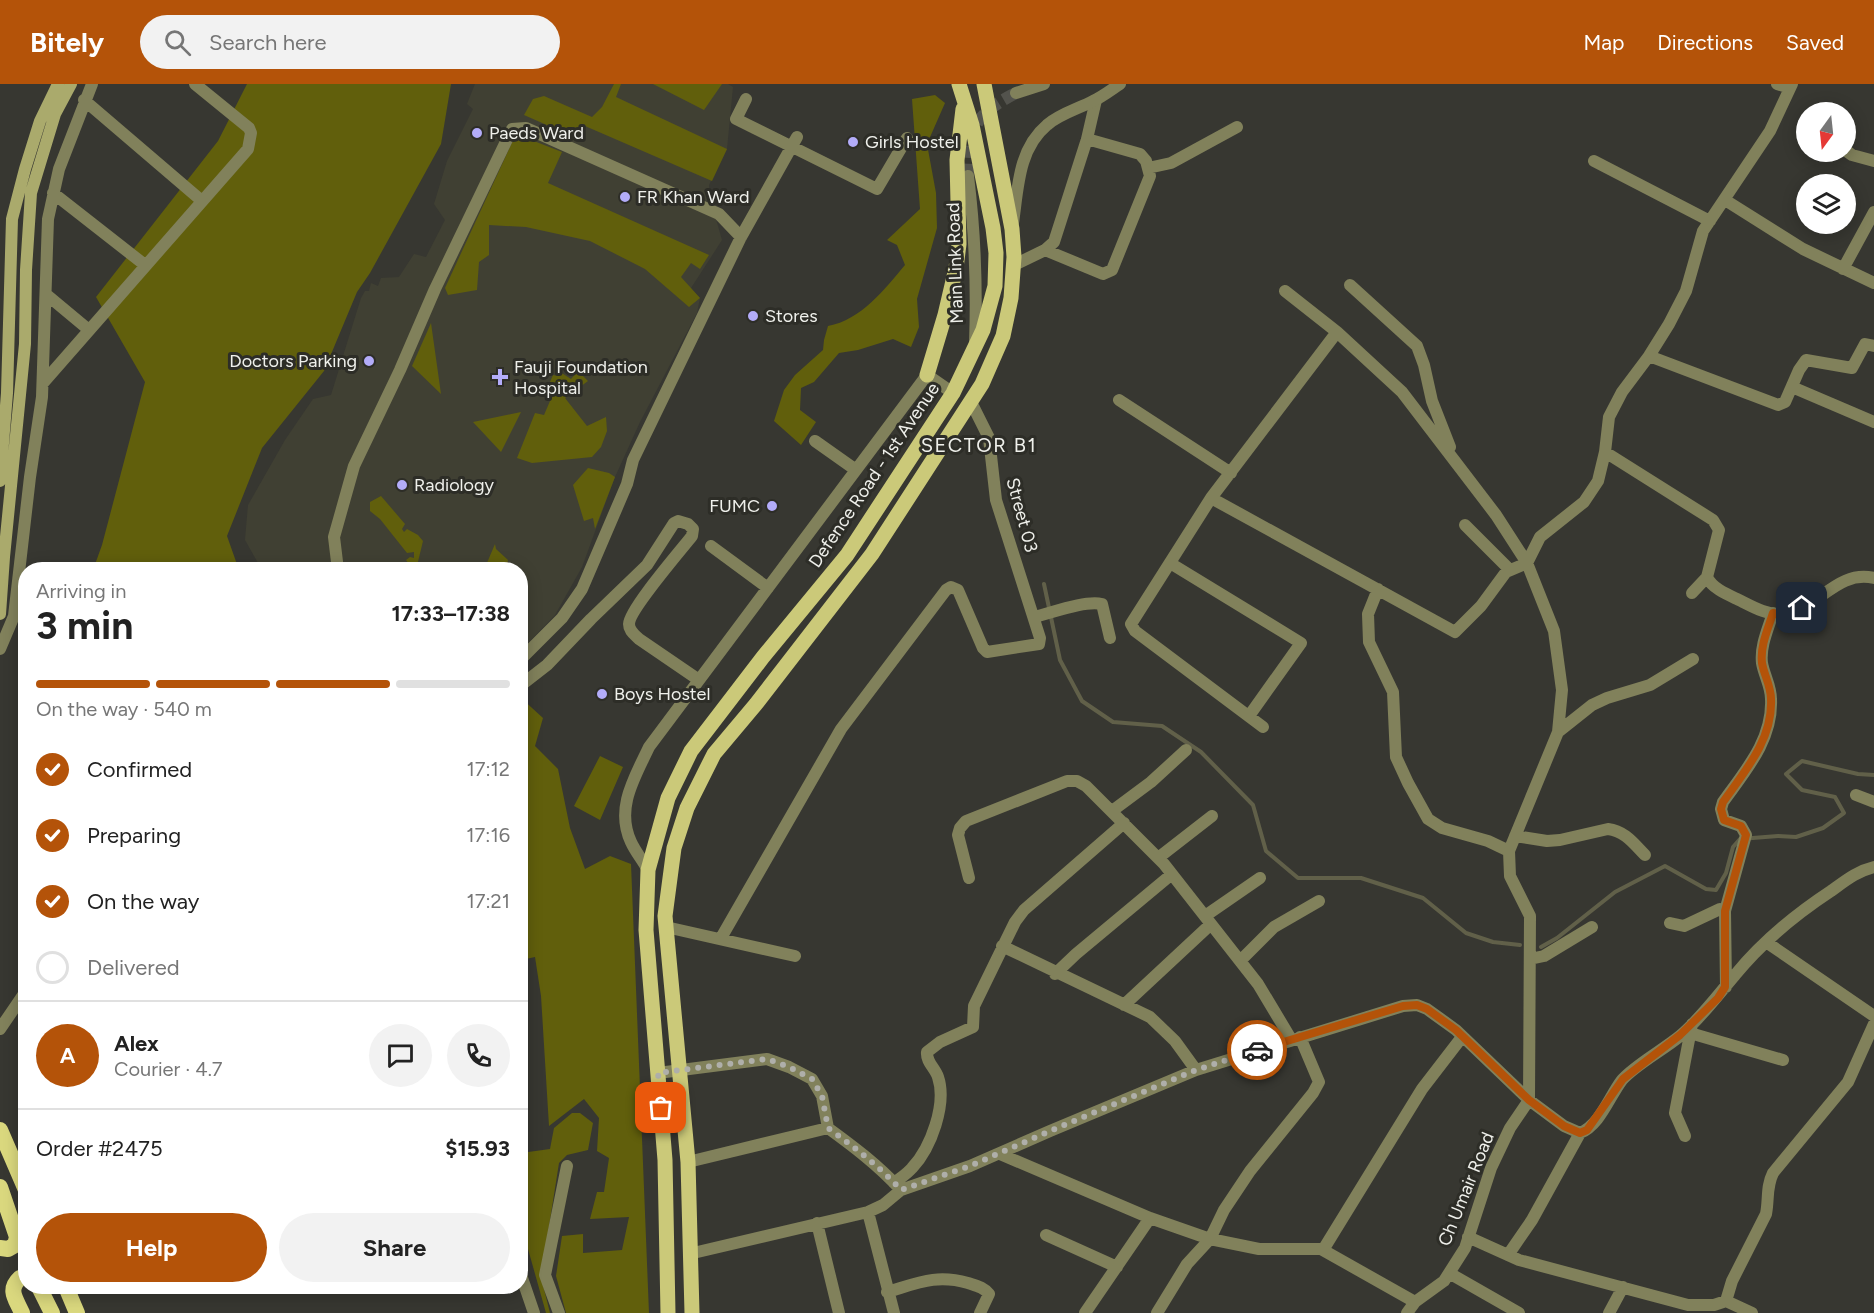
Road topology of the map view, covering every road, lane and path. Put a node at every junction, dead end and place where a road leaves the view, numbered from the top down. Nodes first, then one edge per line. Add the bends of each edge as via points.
1 (58, 84) edge
2 (71, 84) edge
3 (92, 84) edge
4 (195, 84) edge
5 (984, 84) edge
6 (1044, 84) edge
7 (1120, 84) edge
8 (1777, 84) edge
9 (1791, 86) edge
10 (961, 90) edge
11 (1016, 93) tunnel mouth
12 (746, 99) dead end
13 (84, 100) junction
14 (1096, 100) junction
15 (1237, 127) dead end
16 (907, 138) dead end
17 (1086, 139) junction
18 (794, 142) junction
19 (1856, 156) edge
20 (1874, 160) edge
21 (1594, 161) dead end
22 (1148, 168) junction
23 (968, 176) tunnel mouth
24 (53, 193) junction
25 (1725, 200) junction
26 (202, 201) junction
27 (1874, 212) edge
28 (1710, 221) junction
29 (1012, 229) junction
30 (741, 237) junction
31 (1045, 250) junction
32 (145, 265) junction
33 (1014, 265) junction
34 (1844, 269) junction
35 (1874, 283) edge
36 (1350, 285) dead end
37 (1285, 291) dead end
38 (47, 295) junction
39 (89, 330) junction
40 (1337, 332) junction
41 (1874, 346) edge
42 (975, 348) junction
43 (1649, 356) junction
44 (927, 375) junction
45 (43, 383) junction
46 (1792, 387) junction
47 (954, 393) junction
48 (1119, 400) dead end
49 (971, 402) junction
50 (1874, 422) edge
51 (814, 441) dead end
52 (1605, 452) junction
53 (1456, 462) junction
54 (856, 470) junction
55 (1231, 473) junction
56 (0, 481) edge
57 (1211, 498) junction
58 (1465, 525) dead end
59 (711, 546) dead end
60 (21, 562) edge
61 (337, 562) edge
62 (1170, 563) junction
63 (1527, 563) junction
64 (1510, 570) junction
65 (1707, 577) junction
66 (1874, 578) edge
67 (18, 584) edge
68 (768, 588) junction
69 (1378, 589) junction
70 (1692, 593) dead end
71 (1773, 613) junction
72 (0, 614) edge
73 (1045, 615) junction
74 (1110, 638) dead end
75 (0, 650) edge
76 (528, 652) edge
77 (1693, 659) dead end
78 (528, 680) edge
79 (699, 680) junction
80 (1249, 716) junction
81 (1263, 727) dead end
82 (1558, 732) junction
83 (1186, 750) dead end
84 (1856, 795) dead end
85 (1874, 802) edge
86 (1112, 812) junction
87 (1212, 816) dead end
88 (1124, 823) junction
89 (1515, 836) junction
90 (1509, 851) junction
91 (1645, 855) dead end
92 (1158, 858) junction
93 (1874, 867) edge
94 (648, 870) junction
95 (1172, 874) junction
96 (969, 878) dead end
97 (1260, 878) dead end
98 (1319, 901) dead end
99 (1725, 911) junction
100 (1208, 920) junction
101 (1670, 923) dead end
102 (666, 927) junction
103 (1592, 927) dead end
104 (721, 938) junction
105 (1766, 942) junction
106 (1002, 946) junction
107 (795, 956) dead end
108 (1530, 959) junction
109 (1240, 961) junction
110 (1055, 974) junction
111 (1725, 987) junction
112 (18, 1003) edge
113 (1124, 1005) junction
114 (1874, 1016) edge
115 (1874, 1024) edge
116 (1691, 1028) junction
117 (0, 1029) edge
118 (1462, 1037) junction
119 (1296, 1038) junction
120 (1783, 1060) dead end
121 (1196, 1070) junction
122 (680, 1072) junction
123 (658, 1073) junction
124 (1529, 1100) junction
125 (828, 1128) junction
126 (0, 1130) edge
127 (1580, 1133) junction
128 (1685, 1136) dead end
129 (1000, 1154) junction
130 (688, 1162) junction
131 (567, 1166) dead end
132 (18, 1172) edge
133 (0, 1187) edge
134 (898, 1187) junction
135 (868, 1212) junction
136 (1150, 1218) junction
137 (817, 1223) junction
138 (1046, 1235) dead end
139 (1468, 1237) junction
140 (1210, 1239) junction
141 (0, 1248) edge
142 (1323, 1250) junction
143 (689, 1254) junction
144 (1508, 1255) junction
145 (1117, 1267) junction
146 (1449, 1273) junction
147 (18, 1280) edge
148 (1623, 1287) junction
149 (887, 1292) junction
150 (42, 1294) edge
151 (69, 1294) edge
152 (528, 1294) edge
153 (1414, 1302) junction
154 (1717, 1306) edge
155 (22, 1313) edge
156 (52, 1313) edge
157 (77, 1313) edge
158 (534, 1313) edge
159 (559, 1313) edge
160 (668, 1313) edge
161 (692, 1313) edge
162 (839, 1313) edge
163 (894, 1313) edge
164 (980, 1313) edge
165 (1085, 1313) edge
166 (1156, 1313) edge
167 (1407, 1313) edge
168 (1519, 1313) edge
169 (1609, 1313) edge
170 (1752, 1313) edge

1 - 56 main road via 40,121 12,219 8,393
2 - 72 main road via 55,114 31,194 25,344
3 - 13 street
4 - 26 street via 251,133 248,150
5 - 29 main road
6 - 11 street
7 - 14 street
8 - 9 street
9 - 25 street via 1770,132
10 - 42 main road, Defence Road - 1st Avenue via 972,125 996,254 995,286
10 - 44 main road via 963,121 957,160 959,244 945,315
12 - 18 street via 736,119
13 - 24 street
13 - 26 street
14 - 17 street
14 - 29 street via 1047,124 1030,147 1019,180
15 - 22 street via 1171,163
16 - 18 street via 877,189
17 - 22 street via 1140,154
17 - 31 street via 1054,242
18 - 30 street
19 - 20 street
21 - 28 street
22 - 31 street via 1150,176 1112,270 1103,274
23 - 42 street, Main Link Road via 974,230
24 - 32 street
24 - 38 street via 48,219
25 - 28 street
25 - 34 street via 1803,249
26 - 32 street
27 - 34 street
28 - 43 street via 1703,231 1686,291
29 - 33 main road
30 - 61 street via 719,214 526,128 512,129 354,466 334,537
30 - 76 street via 633,460 627,484 586,581 562,618
31 - 33 street
32 - 39 street
33 - 49 main road via 1003,336
34 - 35 street
36 - 53 street via 1417,346 1432,401
37 - 40 street
38 - 39 street
38 - 45 street
39 - 45 street
40 - 53 street via 1402,392
40 - 55 street
41 - 46 street via 1865,344 1852,368 1806,360
42 - 47 main road, Defence Road - 1st Avenue
43 - 46 street via 1778,405 1785,402
43 - 52 street via 1622,392 1610,417
44 - 47 street
44 - 54 street
45 - 60 street
46 - 50 street
47 - 94 main road, Defence Road - 1st Avenue via 847,555 692,751 668,798
48 - 55 street
49 - 73 street, Street 03 via 989,438 996,500
49 - 102 main road via 872,554 714,754 687,808 674,849
51 - 54 street
52 - 63 street via 1599,481 1584,502 1540,537
52 - 65 street via 1713,520 1719,530
53 - 63 street
54 - 68 street
55 - 57 street
57 - 62 street
57 - 69 street
58 - 64 street
59 - 68 street
62 - 80 street via 1131,624 1135,631
62 - 80 street via 1301,643
63 - 64 street
63 - 82 street via 1554,631 1562,690
64 - 69 street via 1455,632
65 - 70 street
65 - 71 street via 1722,591
66 - 71 street via 1850,578 1802,608 1782,615
67 - 75 street via 14,616
68 - 79 street
69 - 90 street via 1368,614 1369,642 1393,692 1396,758 1408,783 1428,819 1442,828
71 - 99 street via 1762,653 1772,699 1768,728 1755,758 1721,809 1724,820 1741,826 1746,838
73 - 74 street via 1102,604
73 - 104 street, Street 03 via 1036,646 987,652 958,590 946,590 841,729
77 - 82 street via 1650,685 1592,705
78 - 79 street via 548,665 647,565 674,523 682,521 693,529 692,536 641,601 629,625 639,639
79 - 94 street via 650,747 628,794 624,812 630,840
80 - 81 street
82 - 89 street
83 - 86 street
84 - 85 street
86 - 88 street
86 - 96 street via 1086,786 1067,781 966,820 958,835
87 - 92 street
88 - 92 street
88 - 106 street via 1024,910
89 - 90 street
89 - 91 street via 1560,840 1608,828 1622,832
90 - 108 street via 1510,876 1530,916
92 - 95 street
93 - 105 street via 1861,870 1814,902
94 - 123 main road, Defence Road - 1st Avenue via 646,930
95 - 100 street
95 - 110 street
97 - 100 street
98 - 109 street via 1274,927
99 - 101 street via 1720,909 1684,926
99 - 111 street
100 - 109 street
100 - 113 street
102 - 104 street
102 - 122 main road
103 - 108 street via 1544,956
104 - 107 street
105 - 111 street
105 - 114 street
106 - 110 street
106 - 134 street via 974,1006 973,1027 927,1052 940,1088 939,1119
108 - 124 street
109 - 119 street
110 - 113 street
111 - 116 street
112 - 117 street
113 - 121 street via 1160,1026
115 - 154 street via 1848,1082 1773,1173 1766,1214
116 - 120 street
116 - 127 street via 1623,1079 1594,1122
116 - 128 street via 1675,1113
118 - 119 street via 1417,1005
118 - 124 street
118 - 142 street via 1422,1089
119 - 121 street
119 - 140 street via 1319,1082 1250,1172
121 - 129 street
122 - 123 street
122 - 125 street via 767,1059 789,1067 812,1079 822,1096
122 - 130 main road
123 - 160 main road, Defence Road - 1st Avenue via 665,1160
124 - 127 street
124 - 139 street, Ch Umair Road via 1491,1168
125 - 130 street
125 - 134 street
126 - 132 highway
127 - 144 street
129 - 134 street
129 - 136 street
130 - 143 main road
131 - 159 street via 545,1275
133 - 141 highway via 17,1237 15,1245
134 - 135 street via 883,1205
135 - 137 street
135 - 149 street
136 - 140 street
136 - 145 street
137 - 143 street
137 - 162 street
138 - 145 street
139 - 144 street
139 - 146 street, Ch Umair Road
140 - 142 street via 1259,1249
140 - 166 street via 1187,1264
142 - 153 street
143 - 161 main road
144 - 148 street
145 - 165 street
146 - 153 street, Ch Umair Road
146 - 168 street
147 - 155 highway via 13,1290
148 - 154 street via 1688,1305
148 - 169 street
149 - 163 street
149 - 164 street via 946,1278 984,1288 989,1294
150 - 156 highway
151 - 157 highway
152 - 158 street
153 - 167 street, Ch Umair Road
154 - 170 street

